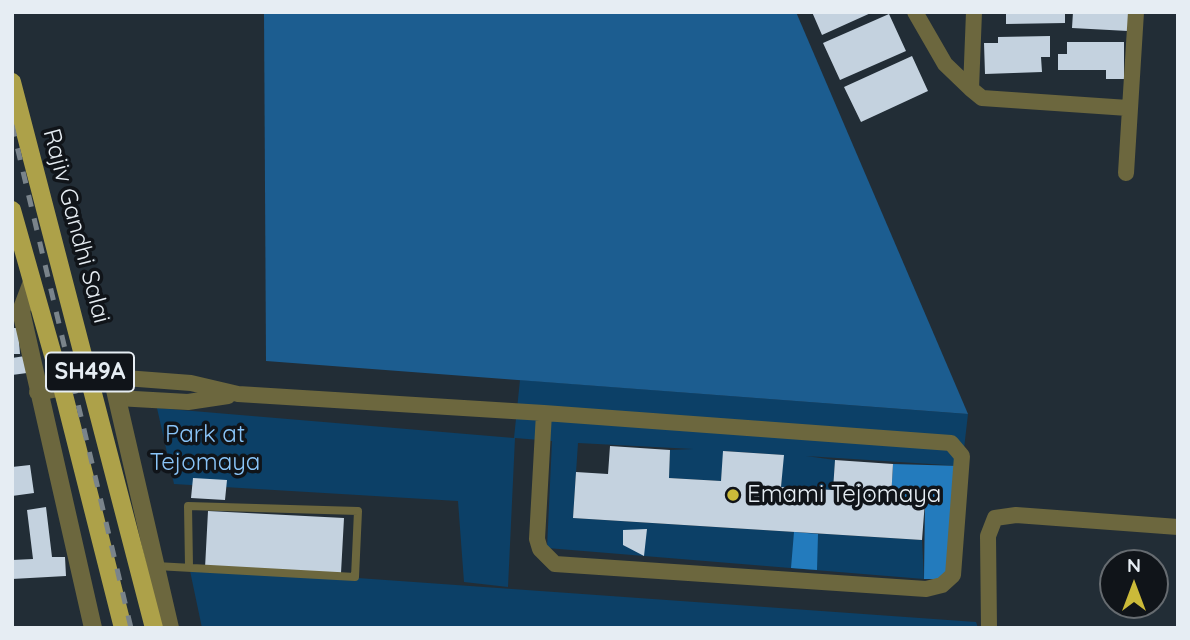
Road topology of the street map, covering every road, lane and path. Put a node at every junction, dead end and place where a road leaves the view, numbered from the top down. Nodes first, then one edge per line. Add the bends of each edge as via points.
1 (915, 12) edge
2 (974, 12) edge
3 (1136, 12) edge
4 (12, 82) edge
5 (971, 89) junction
6 (1128, 108) junction
7 (1126, 173) dead end
8 (12, 210) edge
9 (32, 282) junction
10 (16, 312) edge
11 (112, 377) junction
12 (92, 381) junction
13 (62, 387) junction
14 (38, 392) junction
15 (238, 394) junction
16 (117, 398) junction
17 (544, 413) junction
18 (1178, 527) edge
19 (156, 566) junction
20 (189, 566) junction
21 (93, 628) edge
22 (123, 628) edge
23 (154, 628) edge
24 (170, 628) edge
25 (989, 628) edge

1 - 5 street via 945,64
2 - 5 street
3 - 6 street
4 - 12 main road, Rajiv Gandhi Salai / SH49A
5 - 6 street via 982,98
6 - 7 street
8 - 9 main road, SH49A
9 - 10 street
9 - 13 main road, SH49A
10 - 14 street
11 - 12 street
11 - 15 street via 191,383
11 - 16 street
12 - 13 street
12 - 23 main road, Rajiv Gandhi Salai / SH49A
13 - 14 street
13 - 22 main road, SH49A
14 - 21 street
15 - 16 street via 188,402
15 - 17 street
16 - 19 street
17 - 17 street via 951,443 962,456 953,575 942,585 926,589 555,564 540,549 537,538
18 - 25 street via 1016,515 995,518 988,536
19 - 20 lane
19 - 24 street
20 - 20 lane via 355,578 358,511 188,506

